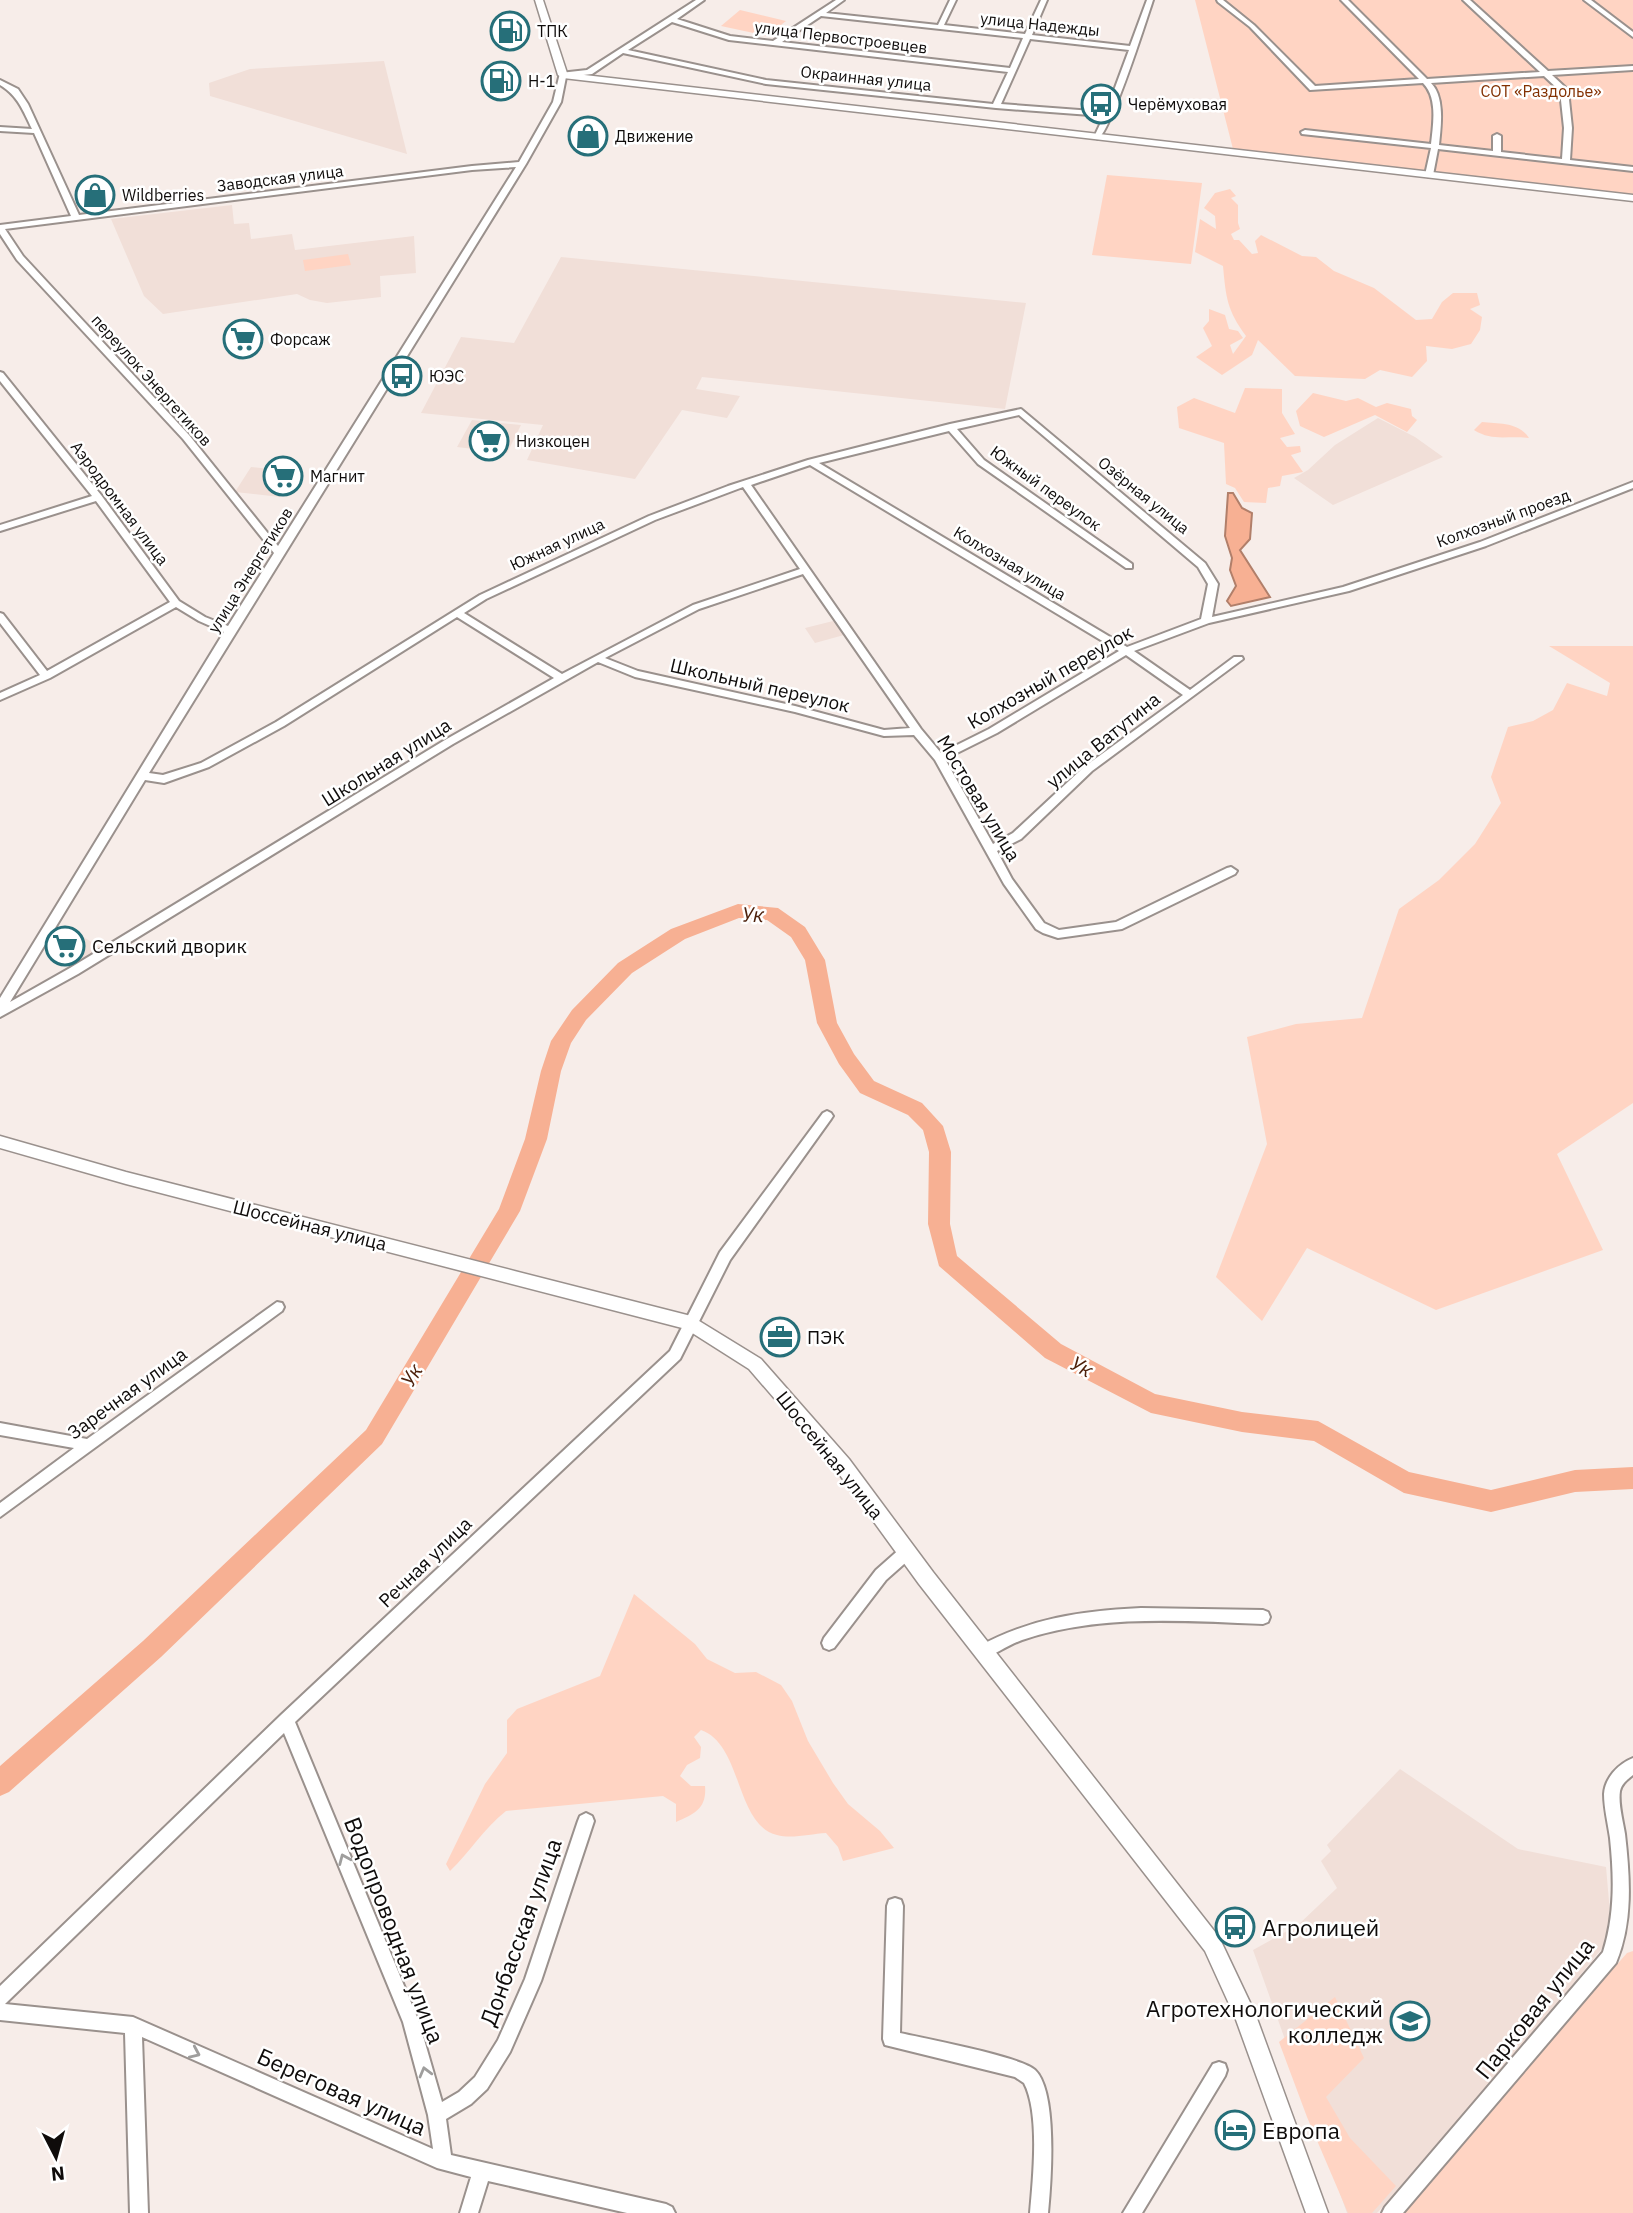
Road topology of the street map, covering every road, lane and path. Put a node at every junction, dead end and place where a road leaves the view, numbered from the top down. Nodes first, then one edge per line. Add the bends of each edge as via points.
1 (538, 0) edge
2 (701, 0) edge
3 (841, 0) edge
4 (953, 0) edge
5 (1044, 0) edge
6 (1150, 0) edge
7 (1344, 0) edge
8 (1466, 0) edge
9 (1587, 0) edge
10 (1220, 1) edge
11 (820, 14) junction
12 (671, 19) junction
13 (940, 27) junction
14 (1633, 35) edge
15 (1028, 36) junction
16 (775, 43) junction
17 (1132, 48) junction
18 (622, 51) junction
19 (1633, 68) edge
20 (1011, 70) junction
21 (1545, 73) junction
22 (563, 75) junction
23 (0, 82) edge
24 (1428, 82) junction
25 (996, 106) junction
26 (1110, 114) junction
27 (0, 129) edge
28 (36, 131) junction
29 (1305, 132) dead end
30 (1497, 136) dead end
31 (1098, 137) junction
32 (1434, 147) junction
33 (1497, 154) junction
34 (1566, 161) junction
35 (1432, 163) joint
36 (522, 164) junction
37 (1633, 169) edge
38 (1429, 175) junction
39 (1633, 198) edge
40 (76, 217) junction
41 (0, 227) edge
42 (0, 375) edge
43 (1020, 412) joint
44 (950, 427) junction
45 (811, 462) junction
46 (746, 484) junction
47 (1633, 485) edge
48 (98, 497) junction
49 (0, 528) edge
50 (280, 554) junction
51 (1129, 566) dead end
52 (805, 570) junction
53 (1383, 577) joint
54 (176, 603) junction
55 (457, 613) junction
56 (0, 616) edge
57 (1206, 621) junction
58 (230, 631) junction
59 (1126, 651) junction
60 (597, 658) junction
61 (1238, 659) dead end
62 (46, 676) junction
63 (561, 678) junction
64 (1189, 694) junction
65 (0, 697) edge
66 (917, 732) junction
67 (939, 758) junction
68 (142, 776) junction
69 (992, 849) junction
70 (1231, 871) dead end
71 (0, 1011) edge
72 (827, 1116) dead end
73 (0, 1143) edge
74 (276, 1307) dead end
75 (691, 1323) junction
76 (0, 1429) edge
77 (89, 1445) junction
78 (0, 1511) edge
79 (907, 1552) junction
80 (1263, 1617) dead end
81 (829, 1643) dead end
82 (983, 1651) junction
83 (286, 1720) junction
84 (1633, 1765) edge
85 (586, 1821) dead end
86 (895, 1906) dead end
87 (0, 1998) edge
88 (0, 2012) edge
89 (132, 2025) junction
90 (1219, 2070) dead end
91 (436, 2115) junction
92 (443, 2162) junction
93 (482, 2171) junction
94 (139, 2213) edge
95 (470, 2213) edge
96 (666, 2213) edge
97 (1039, 2213) edge
98 (1132, 2213) edge
99 (1317, 2213) edge
100 (1391, 2213) edge

1 - 22 main road
2 - 12 street
3 - 11 street
4 - 13 street
5 - 15 street
6 - 17 street
7 - 24 street
8 - 21 street
9 - 14 street
10 - 24 street via 1252,26 1313,88
11 - 13 street, улица Надежды
11 - 16 street
12 - 16 street, улица Первостроевцев via 729,38
12 - 18 street
13 - 15 street, улица Надежды
15 - 17 street, улица Надежды
15 - 20 street
16 - 20 street, улица Первостроевцев
17 - 26 street
18 - 22 street via 589,72
18 - 25 street, Окраинная улица via 766,82
19 - 21 street
20 - 25 street
21 - 24 street
21 - 34 street via 1564,90
22 - 31 main road
22 - 36 street, улица Энергетиков via 557,102
23 - 28 street via 20,98
24 - 32 street via 1436,97
25 - 26 street, Окраинная улица
26 - 31 street
27 - 28 street
28 - 40 street
29 - 32 street
30 - 33 street
31 - 38 main road
32 - 33 street
32 - 35 street
33 - 34 street
34 - 37 street
35 - 38 street
36 - 40 street, Заводская улица
36 - 50 street, улица Энергетиков
38 - 39 main road
40 - 41 street, Заводская улица
41 - 50 street, переулок Энергетиков via 20,258 186,437
42 - 48 street, Аэродромная улица
43 - 44 street, Южная улица
43 - 57 street, Озёрная улица via 1202,565 1213,584
44 - 45 street, Южная улица
44 - 51 street, Южный переулок via 981,462
45 - 46 street, Южная улица
45 - 59 street, Колхозная улица
46 - 52 street, Мостовая улица
46 - 55 street, Южная улица via 581,549
47 - 53 street, Колхозный проезд via 1483,544
48 - 49 street
48 - 54 street, Аэродромная улица
50 - 58 street, улица Энергетиков
52 - 60 street, Школьная улица via 696,607
52 - 66 street, Мостовая улица
53 - 57 street, Колхозный переулок
54 - 58 street, Аэродромная улица
54 - 62 street
55 - 63 street
55 - 68 street, Южная улица via 205,765 164,779
56 - 62 street
57 - 59 street, Колхозный переулок
58 - 68 street, улица Энергетиков
59 - 64 street, Колхозная улица
59 - 67 street, Колхозный переулок
60 - 63 street, Школьная улица
60 - 66 street, Школьный переулок via 635,674 884,733
61 - 64 street, улица Ватутина
62 - 65 street
63 - 71 street, Школьная улица
64 - 69 street, улица Ватутина via 1088,769 1017,836
66 - 67 street, Мостовая улица
67 - 69 street, Мостовая улица
68 - 71 street, улица Энергетиков
69 - 70 street, Мостовая улица via 1007,881 1040,926 1058,934 1118,926
72 - 75 street, Речная улица via 725,1256
73 - 75 main road, Шоссейная улица
74 - 77 street, Заречная улица
75 - 79 main road, Шоссейная улица via 755,1364 843,1465
75 - 83 street, Речная улица via 675,1355
76 - 77 street
77 - 78 street, Заречная улица
79 - 81 street via 881,1575
79 - 82 main road, Шоссейная улица
80 - 82 street via 1086,1618 1021,1633
82 - 99 main road, Шоссейная улица via 1212,1944 1250,2026
83 - 87 street, Речная улица
91 -> 83 street, Водопроводная улица via 411,2022
84 - 100 street, Парковая улица via 1617,1778 1612,1793 1622,1904 1620,1931 1610,1957
85 - 91 street, Донбасская улица via 533,1981 504,2046 481,2083
86 - 97 street via 891,2039 1028,2075 1039,2114 1043,2174
88 - 89 street, Береговая улица
89 -> 92 street, Береговая улица
89 - 94 street
90 - 98 street
91 - 92 street, Водопроводная улица
92 - 93 street, Береговая улица
93 - 95 street
93 - 96 street, Береговая улица

